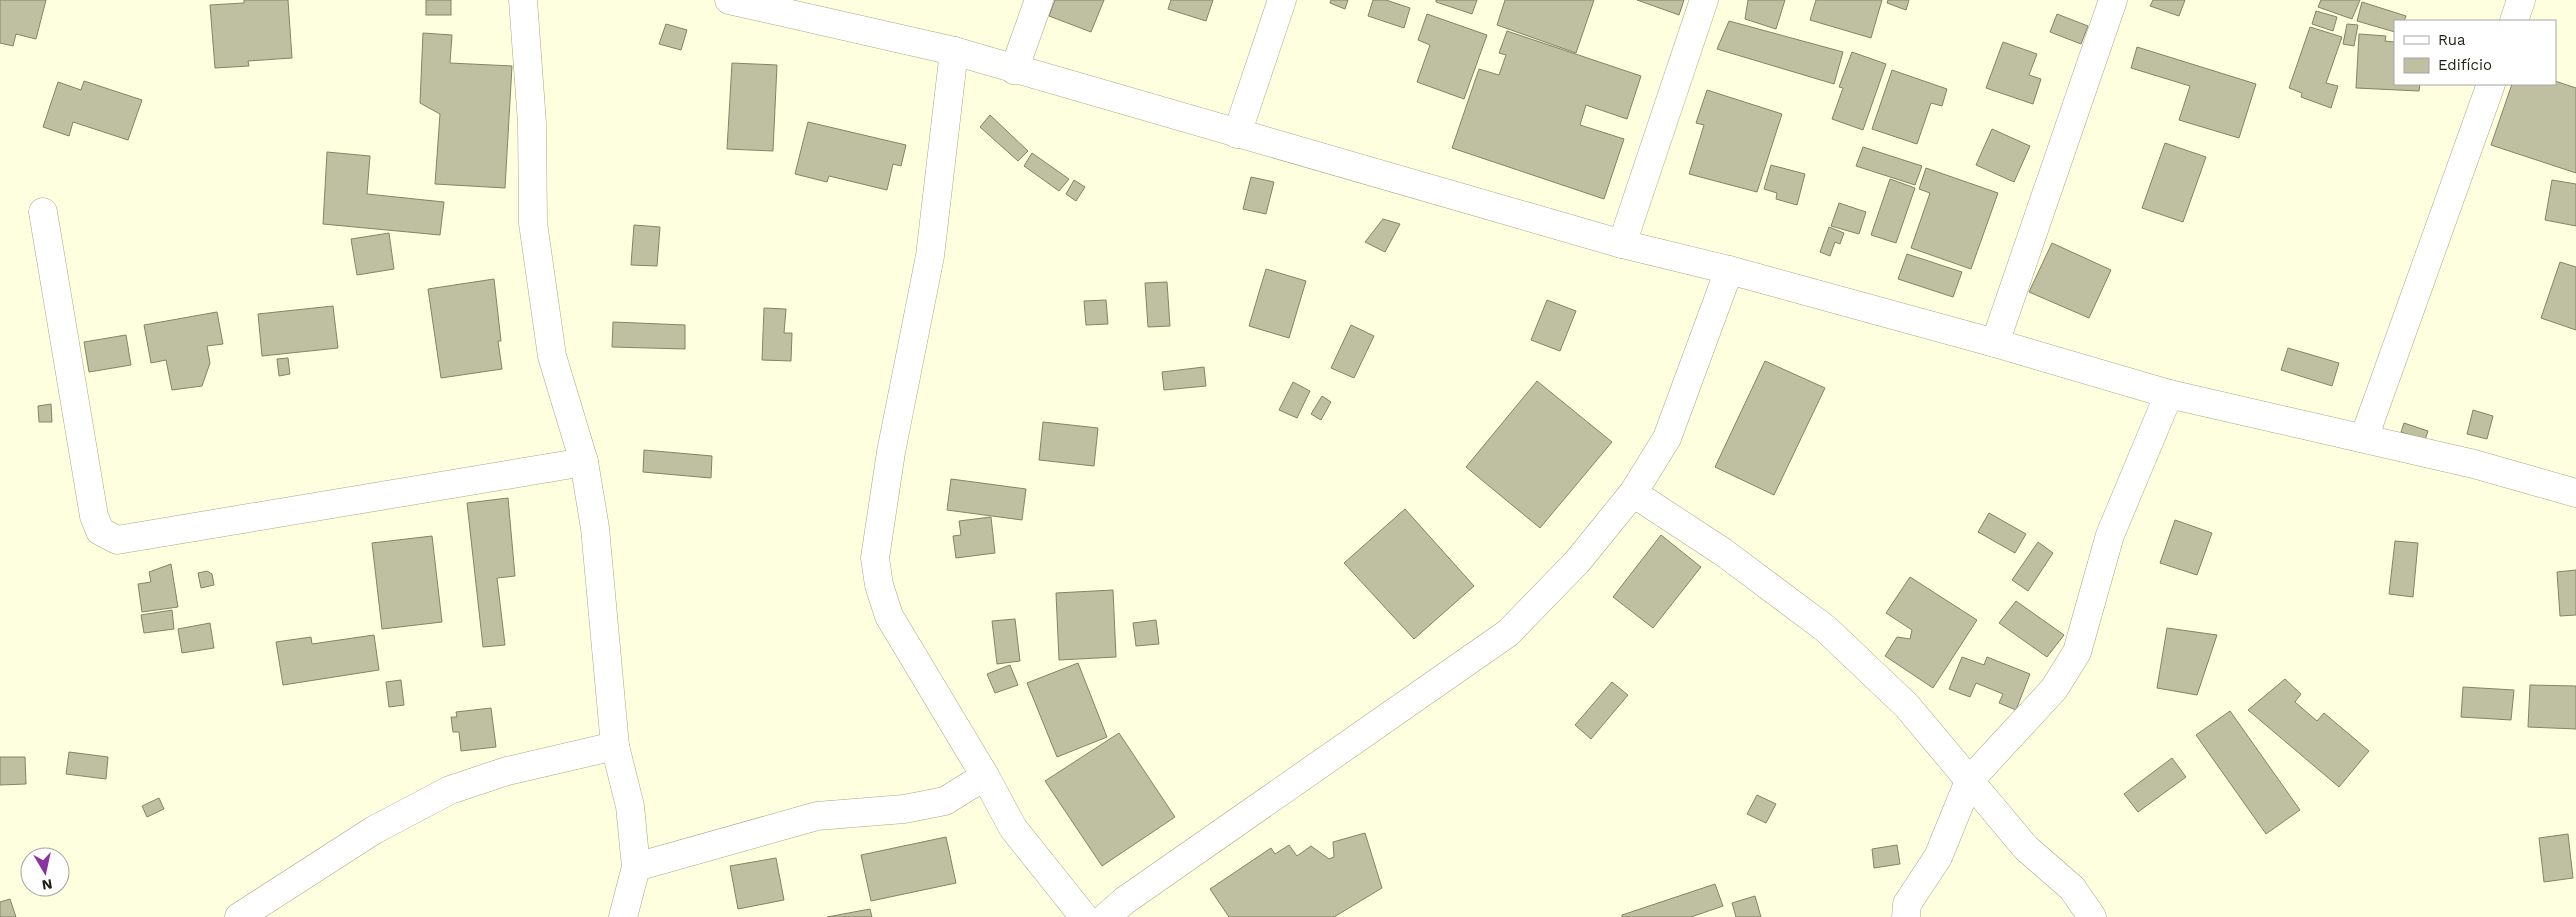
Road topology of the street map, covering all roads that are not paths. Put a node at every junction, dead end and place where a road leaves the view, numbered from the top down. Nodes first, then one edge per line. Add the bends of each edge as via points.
1 (522, 0) edge
2 (729, 0) edge
3 (1039, 0) edge
4 (1282, 0) edge
5 (1704, 0) edge
6 (2113, 0) edge
7 (2521, 0) edge
8 (2514, 20) edge
9 (954, 51) junction
10 (1014, 70) junction
11 (2491, 85) edge
12 (1237, 134) junction
13 (43, 212) dead end
14 (1622, 244) junction
15 (1729, 270) junction
16 (1996, 343) junction
17 (2169, 394) junction
18 (2364, 438) junction
19 (584, 462) junction
20 (1634, 493) junction
21 (2576, 493) edge
22 (615, 746) junction
23 (985, 776) junction
24 (1969, 781) junction
25 (636, 867) junction
26 (239, 917) edge
27 (623, 917) edge
28 (1084, 917) edge
29 (1106, 917) edge
30 (1906, 917) edge
31 (2092, 917) edge

1 - 19 street via 532,123 533,223 552,356
2 - 9 street
3 - 10 street
4 - 12 street
5 - 14 street
6 - 16 street
7 - 8 street
9 - 10 street
9 - 23 street via 930,256 891,452 875,558 889,616
10 - 12 street
11 - 18 street
12 - 14 street
13 - 19 street via 94,516 100,531 117,540
14 - 15 street
15 - 16 street
15 - 20 street via 1667,438
16 - 17 street
17 - 18 street
17 - 24 street via 2110,535 2077,652 2054,689
18 - 21 street
19 - 22 street via 594,528
20 - 24 street via 1723,552 1826,628 1907,706
20 - 29 street via 1577,562 1508,632 1124,901
22 - 25 street via 630,806
22 - 26 street via 507,771 450,790 374,830
23 - 25 street via 946,801 904,809 816,816
23 - 28 street via 1012,828
24 - 30 street via 1938,857 1907,904
24 - 31 street via 2026,848 2072,888
25 - 27 street

